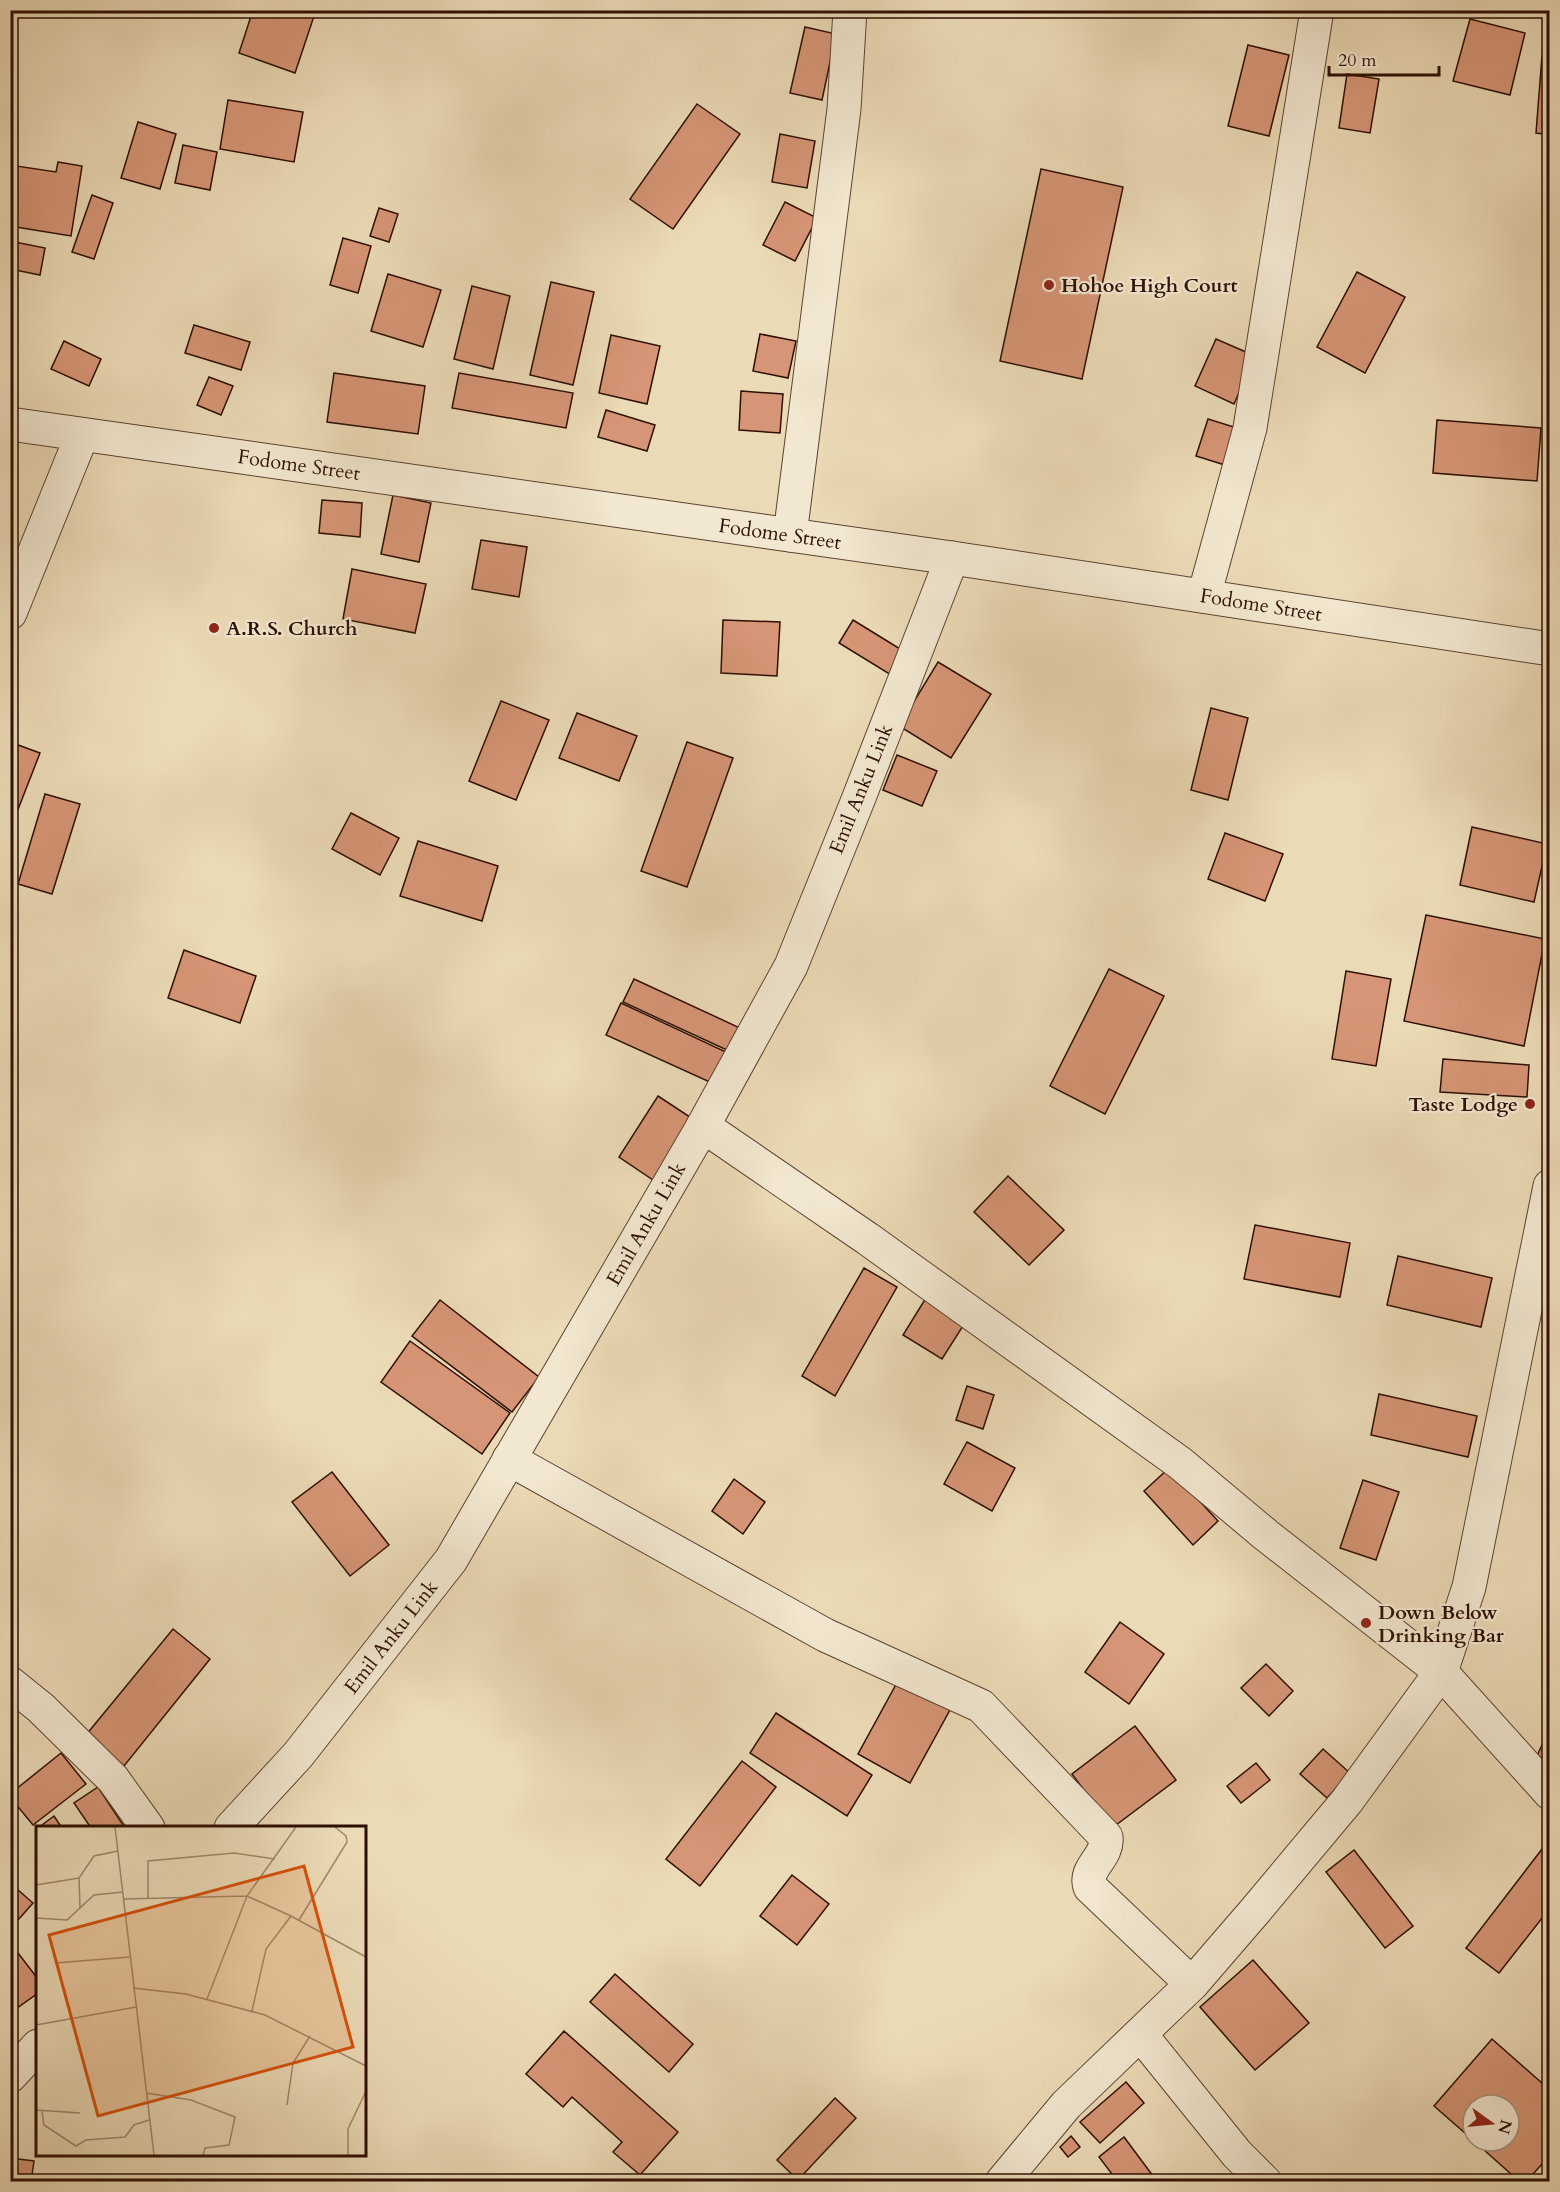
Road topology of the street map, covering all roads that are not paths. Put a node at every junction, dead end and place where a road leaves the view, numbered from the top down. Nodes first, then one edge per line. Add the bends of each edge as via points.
1 (850, 10) edge
2 (1317, 10) edge
3 (10, 424) edge
4 (82, 435) junction
5 (790, 535) junction
6 (952, 558) junction
7 (1204, 596) junction
8 (10, 613) edge
9 (1550, 649) edge
10 (703, 1126) junction
11 (1550, 1186) edge
12 (509, 1460) junction
13 (1441, 1672) junction
14 (10, 1683) edge
15 (1550, 1793) edge
16 (147, 1826) edge
17 (232, 1826) edge
18 (1192, 1984) junction
19 (1141, 2035) junction
20 (36, 2048) edge
21 (10, 2076) edge
22 (1002, 2181) edge
23 (1264, 2181) edge

1 - 5 street via 844,109
2 - 7 street via 1250,428
3 - 4 street, Fodome Street
4 - 5 street, Fodome Street
4 - 8 street
5 - 6 street, Fodome Street
6 - 7 street, Fodome Street
6 - 10 street, Emil Anku Link via 791,966
7 - 9 street, Fodome Street
10 - 12 street, Emil Anku Link
10 - 13 street via 1180,1463
11 - 13 street via 1469,1587
12 - 17 street, Emil Anku Link via 451,1560 298,1755
12 - 18 street via 825,1635 981,1707 1106,1837 1103,1854 1089,1874 1090,1887
13 - 15 street
13 - 18 street via 1347,1802
14 - 16 street via 113,1779
18 - 19 street
19 - 22 street via 1066,2105
19 - 23 street via 1237,2154
20 - 21 street

